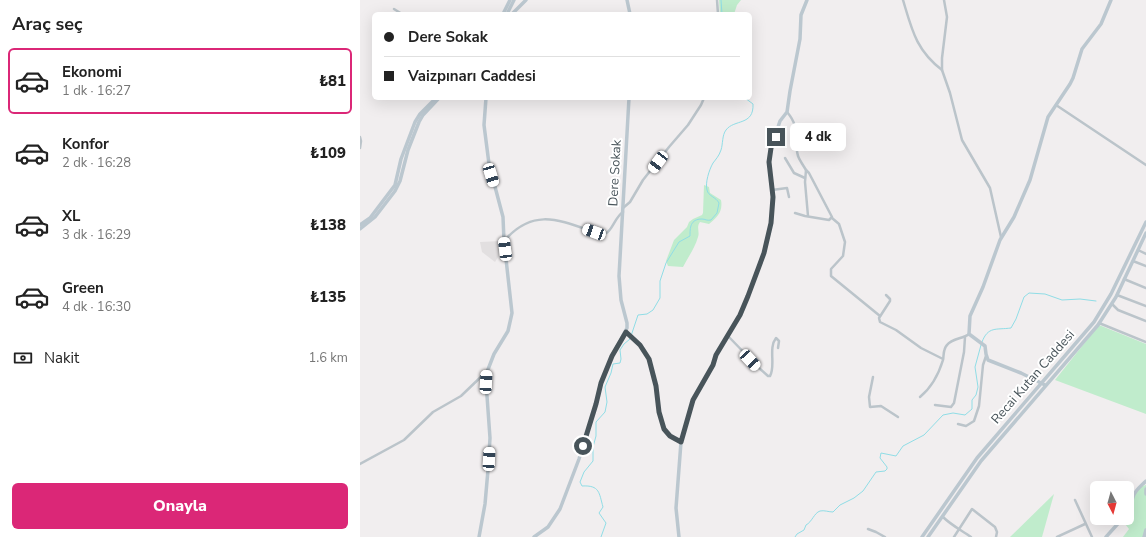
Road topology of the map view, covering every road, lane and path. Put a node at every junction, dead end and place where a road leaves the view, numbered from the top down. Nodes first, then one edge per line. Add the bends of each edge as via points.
1 (510, 0) edge
2 (514, 0) edge
3 (526, 0) edge
4 (627, 0) edge
5 (717, 0) edge
6 (807, 0) edge
7 (903, 0) edge
8 (944, 0) edge
9 (1111, 0) edge
10 (394, 9) dead end
11 (399, 12) edge
12 (504, 12) edge
13 (508, 12) edge
14 (514, 12) edge
15 (630, 12) edge
16 (718, 12) edge
17 (942, 70) junction
18 (436, 100) edge
19 (436, 100) edge
20 (486, 100) edge
21 (629, 100) edge
22 (703, 100) edge
23 (1056, 105) junction
24 (787, 112) junction
25 (360, 137) edge
26 (360, 148) edge
27 (785, 158) dead end
28 (1146, 165) edge
29 (806, 170) junction
30 (805, 178) junction
31 (772, 190) junction
32 (790, 197) dead end
33 (623, 210) junction
34 (795, 213) dead end
35 (808, 216) junction
36 (832, 218) junction
37 (1146, 222) edge
38 (360, 225) edge
39 (360, 229) edge
40 (1146, 233) edge
41 (1000, 240) junction
42 (504, 241) junction
43 (1138, 250) junction
44 (1146, 254) edge
45 (1133, 261) junction
46 (1146, 266) edge
47 (1124, 279) junction
48 (1146, 288) edge
49 (886, 295) dead end
50 (1116, 295) junction
51 (1111, 304) junction
52 (1146, 306) edge
53 (880, 316) junction
54 (1146, 321) edge
55 (1099, 323) junction
56 (626, 332) junction
57 (969, 334) junction
58 (728, 336) junction
59 (965, 338) junction
60 (1146, 342) edge
61 (778, 348) dead end
62 (986, 356) junction
63 (943, 359) junction
64 (487, 372) junction
65 (873, 377) dead end
66 (1040, 383) junction
67 (1045, 385) junction
68 (920, 397) dead end
69 (935, 405) dead end
70 (898, 417) dead end
71 (958, 424) dead end
72 (681, 442) junction
73 (360, 464) edge
74 (1146, 482) edge
75 (1146, 489) edge
76 (1134, 494) edge
77 (1146, 494) edge
78 (1075, 500) dead end
79 (942, 517) junction
80 (1085, 524) junction
81 (1117, 525) edge
82 (868, 529) dead end
83 (960, 529) junction
84 (1146, 530) edge
85 (478, 537) edge
86 (534, 537) edge
87 (679, 537) edge
88 (885, 537) edge
89 (922, 537) edge
90 (929, 537) edge
91 (954, 537) edge
92 (970, 537) edge
93 (996, 537) edge
94 (1057, 537) edge
95 (1092, 537) edge
96 (1106, 537) edge
97 (1144, 537) edge

1 - 12 street
2 - 13 street
3 - 14 street
4 - 15 street
5 - 16 street
6 - 24 street via 801,15 800,39
7 - 17 street via 918,45
8 - 17 street via 947,17
9 - 23 street via 1101,24 1082,49 1073,78
10 - 11 street
17 - 41 street via 962,140 990,188
18 - 38 street via 420,114 416,122 401,159 395,185 370,218
19 - 39 street via 419,122 395,191 375,217
20 - 42 street via 484,125 489,164 503,217
21 - 33 street, Dere Sokak
22 - 33 street via 688,125 643,180
23 - 28 street
23 - 41 street via 1046,122 1028,185 1014,217
24 - 29 street via 794,122 798,154
24 - 31 street via 780,122 771,148 769,170
25 - 26 street
27 - 30 street via 794,173
29 - 30 street
29 - 36 street
30 - 35 street
31 - 32 street via 787,188
31 - 58 street via 771,223 764,253 740,315
33 - 42 street via 605,234 558,220 537,220 517,228
33 - 56 street, Dere Sokak via 619,276 620,295 627,323
34 - 35 street
35 - 36 street via 829,220
36 - 53 street via 839,224 845,242 843,256 830,269 831,276
37 - 66 street, Recai Kutan Caddesi via 1111,294 1094,322
40 - 43 street, Recai Kutan Caddesi
41 - 57 street via 970,316
42 - 64 street via 512,316 506,335
43 - 44 street
43 - 45 street, Recai Kutan Caddesi
45 - 46 street
45 - 47 street, Recai Kutan Caddesi
47 - 48 street
47 - 50 street, Recai Kutan Caddesi
49 - 53 street via 890,301
50 - 51 street, Recai Kutan Caddesi
50 - 52 street
51 - 54 street via 1118,310
51 - 55 street, Recai Kutan Caddesi
53 - 63 street via 880,322
55 - 60 street
55 - 67 street, Recai Kutan Caddesi
56 - 72 street via 640,345 649,359 664,429
56 - 86 street via 612,356 601,383 579,459 560,509 548,527
57 - 59 street
57 - 62 street via 986,346
58 - 61 street via 768,376 772,373 773,342 776,338 779,340
58 - 72 street via 693,400
59 - 63 street via 947,344
59 - 69 street via 954,403 950,407
62 - 66 street via 991,362
62 - 71 street via 979,406 974,421 966,426
63 - 68 street via 934,380
64 - 73 street via 461,396 433,412 404,440
64 - 85 street via 489,463 486,504
65 - 70 street via 870,407 881,406
66 - 67 street
66 - 89 street, Recai Kutan Caddesi via 977,458
67 - 79 street, Recai Kutan Caddesi via 982,461
72 - 87 street via 676,508
74 - 76 street via 1139,486
75 - 77 street
78 - 80 street
79 - 83 street
79 - 90 street, Recai Kutan Caddesi
80 - 94 street
80 - 95 street
81 - 96 street
82 - 88 street
83 - 91 street
83 - 92 street
83 - 93 street via 972,509 995,527 998,532
84 - 97 street

